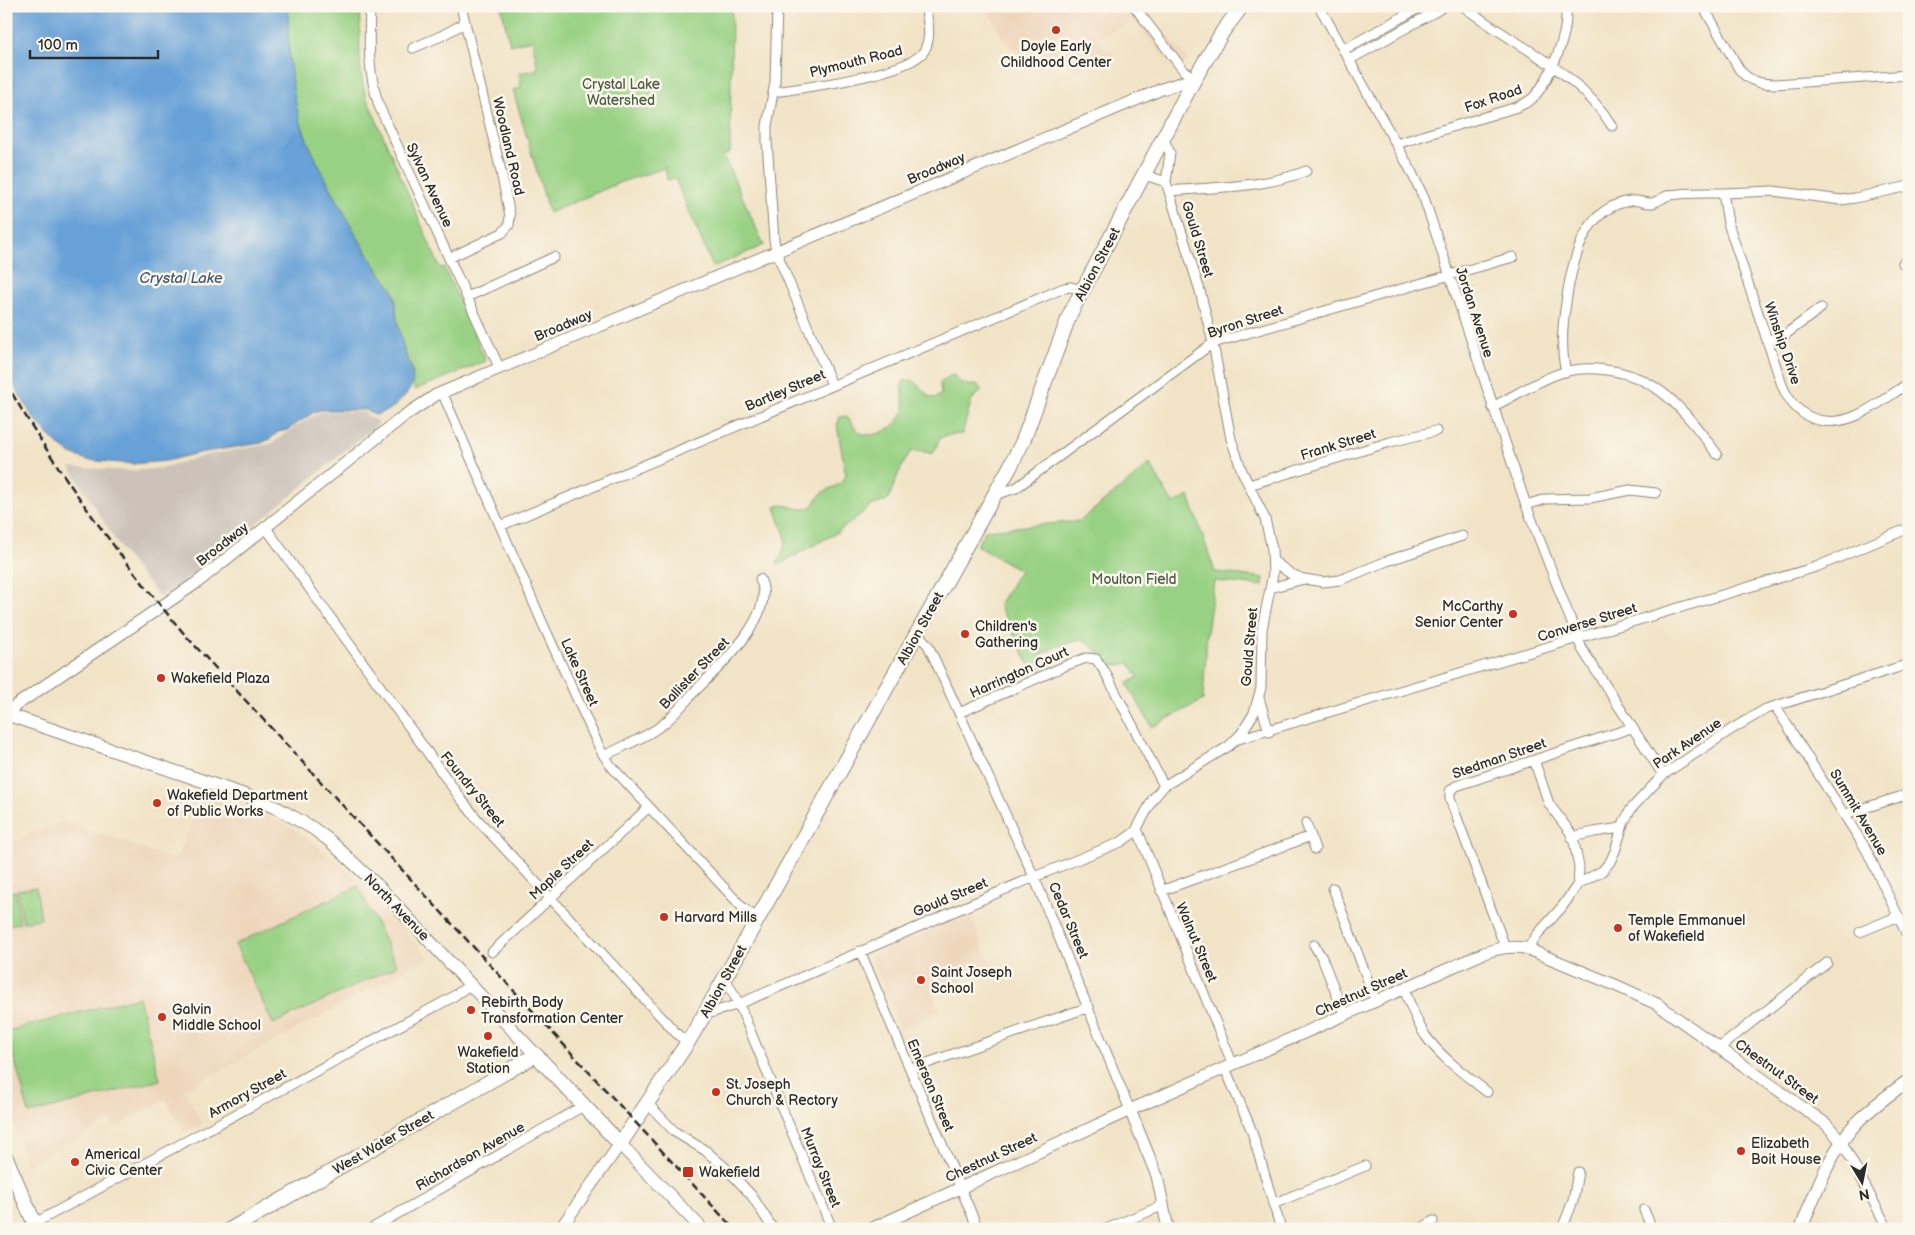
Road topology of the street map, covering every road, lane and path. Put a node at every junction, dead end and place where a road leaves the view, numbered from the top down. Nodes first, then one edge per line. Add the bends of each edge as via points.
1 (370, 6) edge
2 (461, 6) edge
3 (776, 6) edge
4 (925, 6) edge
5 (1242, 6) edge
6 (1318, 6) edge
7 (1422, 6) edge
8 (1445, 6) edge
9 (1463, 6) edge
10 (1565, 6) edge
11 (1703, 6) edge
12 (1136, 10) edge
13 (465, 23) junction
14 (413, 48) dead end
15 (1343, 50) junction
16 (1349, 60) junction
17 (1553, 64) junction
18 (1909, 75) edge
19 (1195, 78) junction
20 (774, 92) junction
21 (1612, 126) dead end
22 (1164, 140) junction
23 (1396, 144) junction
24 (1306, 171) dead end
25 (1145, 175) junction
26 (1909, 186) edge
27 (1168, 187) junction
28 (1723, 193) junction
29 (776, 251) junction
30 (554, 256) dead end
31 (1513, 257) dead end
32 (449, 258) junction
33 (1449, 275) junction
34 (1083, 290) junction
35 (467, 297) junction
36 (1821, 308) dead end
37 (1767, 341) junction
38 (1213, 343) junction
39 (499, 368) junction
40 (1566, 372) junction
41 (1909, 383) edge
42 (832, 385) junction
43 (442, 392) junction
44 (1492, 407) junction
45 (1436, 431) dead end
46 (1717, 454) dead end
47 (1249, 485) junction
48 (1656, 492) dead end
49 (995, 495) junction
50 (1526, 505) junction
51 (500, 526) junction
52 (266, 528) junction
53 (1909, 528) edge
54 (1462, 536) dead end
55 (1273, 560) junction
56 (760, 579) dead end
57 (1304, 580) junction
58 (1270, 588) junction
59 (917, 633) junction
60 (1578, 639) junction
61 (1909, 664) edge
62 (1259, 698) junction
63 (1775, 706) junction
64 (6, 713) edge
65 (959, 713) junction
66 (1631, 728) junction
67 (1269, 732) junction
68 (1235, 740) junction
69 (604, 756) junction
70 (1534, 760) junction
71 (1663, 775) junction
72 (1164, 786) junction
73 (1909, 794) edge
74 (649, 807) junction
75 (1845, 814) junction
76 (1306, 823) dead end
77 (1621, 828) junction
78 (1137, 829) junction
79 (1311, 836) junction
80 (1572, 837) junction
81 (1315, 849) dead end
82 (1034, 876) junction
83 (1578, 884) junction
84 (1333, 888) dead end
85 (1161, 891) junction
86 (551, 896) junction
87 (1899, 916) junction
88 (758, 919) junction
89 (1860, 932) dead end
90 (1909, 939) edge
91 (1314, 945) dead end
92 (1505, 947) junction
93 (1527, 950) junction
94 (860, 951) junction
95 (492, 952) dead end
96 (1827, 962) dead end
97 (725, 978) junction
98 (471, 984) junction
99 (1404, 989) junction
100 (1376, 1002) junction
101 (739, 1004) junction
102 (1089, 1007) junction
103 (704, 1016) junction
104 (1345, 1016) junction
105 (688, 1042) junction
106 (1720, 1048) junction
107 (536, 1055) junction
108 (1229, 1067) junction
109 (910, 1069) junction
110 (1908, 1083) edge
111 (1487, 1092) dead end
112 (648, 1103) junction
113 (583, 1106) junction
114 (1130, 1110) junction
115 (1842, 1142) junction
116 (620, 1144) junction
117 (6, 1158) edge
118 (1365, 1166) dead end
119 (1578, 1172) dead end
120 (960, 1188) junction
121 (1273, 1204) junction
122 (1164, 1205) junction
123 (1644, 1210) dead end
124 (1433, 1221) dead end
125 (36, 1226) edge
126 (231, 1229) edge
127 (371, 1229) edge
128 (560, 1229) edge
129 (702, 1229) edge
130 (773, 1229) edge
131 (832, 1229) edge
132 (872, 1229) edge
133 (978, 1229) edge
134 (1106, 1229) edge
135 (1168, 1229) edge
136 (1281, 1229) edge
137 (1421, 1229) edge
138 (1562, 1229) edge
139 (1652, 1229) edge
140 (1801, 1229) edge
141 (1888, 1229) edge

1 - 32 street, Sylvan Avenue via 369,63 378,100
2 - 13 street, Woodland Road
3 - 20 street
4 - 20 street, Plymouth Road via 929,38 922,54 910,62 854,78
5 - 19 main road, Albion Street via 1222,31
6 - 15 street, Jordan Avenue
7 - 15 street
8 - 16 street
9 - 17 street
10 - 17 street, Fox Road via 1566,30
11 - 18 street via 1739,69 1751,80 1775,84
12 - 19 street via 1184,70
13 - 14 street
13 - 32 street, Woodland Road via 510,216 502,233
15 - 16 street, Jordan Avenue
16 - 23 street, Jordan Avenue
17 - 21 street via 1587,94
17 - 23 street, Fox Road via 1527,103
19 - 22 main road, Albion Street
19 - 29 street, Broadway
20 - 29 street via 767,141
22 - 25 main road, Albion Street
22 - 27 street, Gould Street via 1170,153
23 - 33 street, Jordan Avenue via 1424,198
24 - 27 street via 1254,183
25 - 27 street
25 - 34 main road, Albion Street
26 - 28 street via 1841,200 1773,191
27 - 38 street, Gould Street
28 - 37 street, Winship Drive via 1728,223
28 - 40 street via 1671,195 1652,203 1631,200 1598,216 1584,235 1574,263 1563,328
29 - 39 street, Broadway
29 - 42 street
30 - 35 street
31 - 33 street, Byron Street
32 - 35 street, Sylvan Avenue
33 - 38 street, Byron Street
33 - 44 street, Jordan Avenue
34 - 42 street, Bartley Street via 1064,288
34 - 49 main road, Albion Street via 1060,336 1023,441
35 - 39 street, Sylvan Avenue
36 - 37 street via 1786,334
37 - 41 street, Winship Drive via 1787,396 1799,410 1821,420 1839,422 1856,416
38 - 47 street, Gould Street via 1231,439
38 - 49 street, Byron Street via 1016,488
39 - 43 street, Broadway
40 - 44 street
40 - 46 street via 1602,369 1643,379 1678,405
42 - 51 street, Bartley Street
43 - 51 street, Lake Street
43 - 52 street, Broadway via 404,416
44 - 50 street, Jordan Avenue
45 - 47 street, Frank Street
47 - 55 street, Gould Street via 1268,528
48 - 50 street via 1630,490 1590,498 1546,499
49 - 59 main road, Albion Street
50 - 60 street, Jordan Avenue
51 - 69 street, Lake Street
52 - 64 street, Broadway via 199,581
52 - 86 street, Foundry Street via 460,799
53 - 60 street, Converse Street via 1816,567
54 - 57 street via 1340,580
55 - 57 street
55 - 58 street, Gould Street
56 - 69 street, Ballister Street via 764,598 747,635 734,652 664,724
57 - 58 street
58 - 62 street, Gould Street via 1263,624
59 - 65 street, Cedar Street via 928,645
59 - 88 main road, Albion Street
60 - 66 street, Jordan Avenue via 1584,654
60 - 67 street, Converse Street
61 - 63 street, Park Avenue
62 - 67 street
62 - 68 street, Gould Street via 1249,722
63 - 71 street, Park Avenue
63 - 75 street, Summit Avenue
64 - 98 main road, North Avenue via 264,802 297,819 354,862
65 - 72 street, Harrington Court via 1067,665 1086,658 1096,660
65 - 82 street, Cedar Street
66 - 70 street, Stedman Street
66 - 71 street, Jordan Avenue
67 - 68 street, Converse Street
68 - 72 street, Gould Street
69 - 74 street, Lake Street
70 - 80 street via 1549,804
70 - 92 street, Stedman Street via 1456,786 1449,795
71 - 77 street, Park Avenue via 1634,804
72 - 78 street, Gould Street
73 - 75 street
74 - 86 street, Maple Street
74 - 88 street, Lake Street via 743,908
75 - 87 street, Summit Avenue via 1875,865
76 - 79 street
77 - 80 street
77 - 83 street, Park Avenue via 1610,862 1602,871
78 - 82 street, Gould Street via 1110,847
78 - 85 street, Walnut Street
79 - 81 street
79 - 85 street
80 - 83 street via 1579,868
82 - 94 street, Gould Street
82 - 102 street, Cedar Street
83 - 93 street, Park Avenue
84 - 100 street
85 - 108 street, Walnut Street
86 - 95 street, Maple Street
86 - 105 street, Foundry Street via 678,1035
87 - 89 street
87 - 90 street, Summit Avenue
88 - 97 main road, Albion Street
91 - 104 street
92 - 93 street, Chestnut Street
92 - 99 street, Chestnut Street
93 - 106 street, Chestnut Street via 1648,1000
94 - 101 street, Gould Street
94 - 109 street, Emerson Street
96 - 106 street
97 - 101 street, Murray Street
97 - 103 main road, Albion Street
98 - 107 main road, North Avenue
98 - 125 street, Armory Street
99 - 100 street, Chestnut Street
99 - 111 street via 1429,1040
100 - 104 street, Chestnut Street
101 - 103 street, Gould Street
101 - 131 street, Murray Street
102 - 109 street
102 - 114 street, Cedar Street
103 - 105 main road, Albion Street
104 - 108 street, Chestnut Street
105 - 112 main road, Albion Street
106 - 115 street, Chestnut Street via 1826,1124
107 - 113 main road, North Avenue
107 - 126 main road, West Water Street
108 - 114 street, Chestnut Street
108 - 121 street, Walnut Street
109 - 120 street, Emerson Street
110 - 115 main road via 1866,1114
112 - 116 main road, Albion Street
112 - 130 street via 675,1132 730,1171 752,1196
113 - 116 main road, North Avenue
113 - 127 street, Richardson Avenue
114 - 120 street, Chestnut Street
114 - 122 street, Cedar Street via 1155,1168
115 - 140 main road via 1825,1172
115 - 141 street
116 - 128 street, Albion Street
116 - 129 main road, North Avenue
117 - 125 main road
118 - 121 street
119 - 138 street via 1573,1201
120 - 132 street, Chestnut Street
120 - 133 street, Emerson Street
121 - 136 street, Walnut Street
122 - 134 street
122 - 135 street, Cedar Street
123 - 139 street
124 - 137 street

